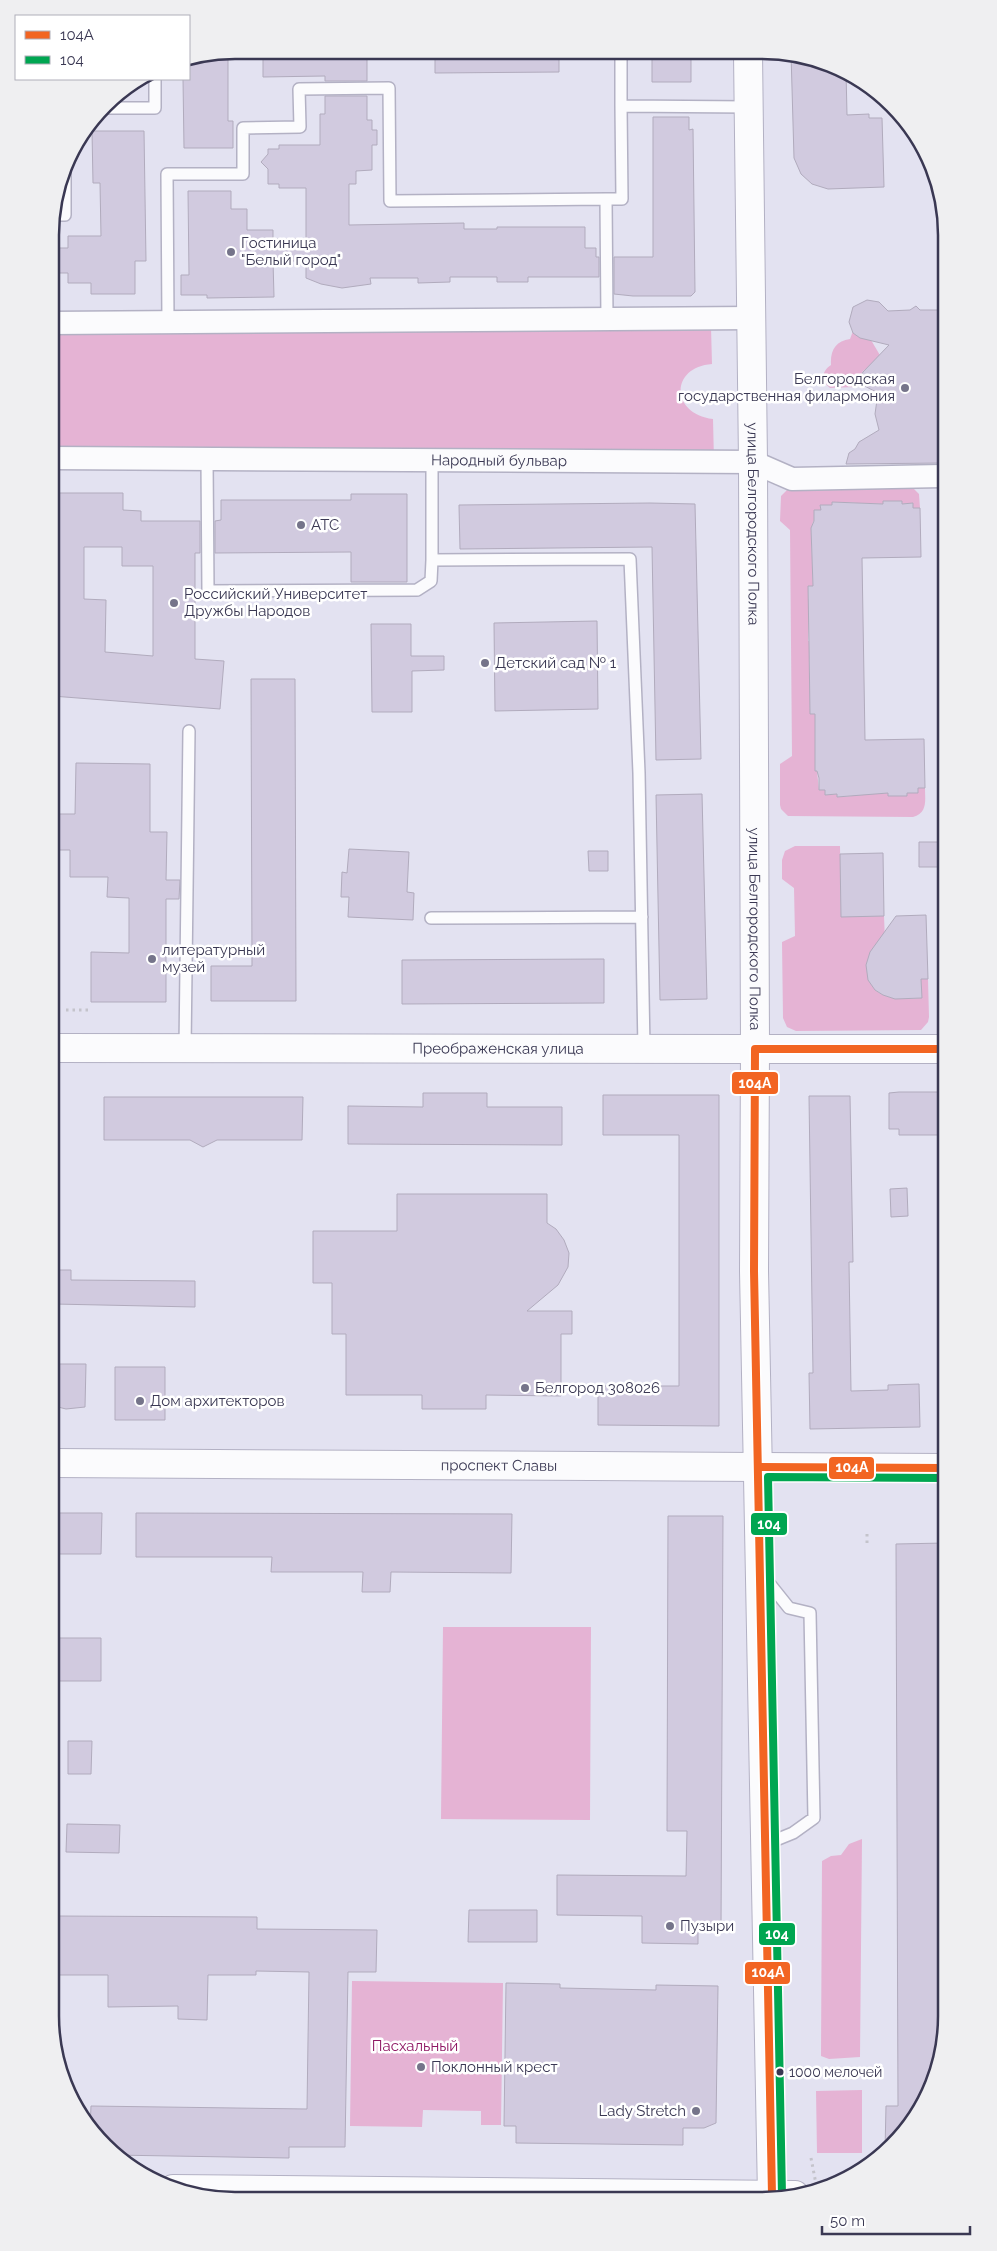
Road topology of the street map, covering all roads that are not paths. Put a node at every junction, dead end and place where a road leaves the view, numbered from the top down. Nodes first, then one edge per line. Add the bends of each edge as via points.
1 (621, 59) edge
2 (748, 59) edge
3 (155, 80) edge
4 (621, 106) junction
5 (749, 107) junction
6 (112, 108) edge
7 (65, 189) edge
8 (606, 199) junction
9 (60, 215) edge
10 (752, 318) junction
11 (607, 319) junction
12 (168, 322) junction
13 (59, 323) edge
14 (59, 458) edge
15 (207, 459) junction
16 (432, 460) junction
17 (753, 462) junction
18 (938, 476) edge
19 (432, 560) junction
20 (189, 730) dead end
21 (642, 917) junction
22 (431, 918) dead end
23 (59, 1048) edge
24 (186, 1048) junction
25 (644, 1049) junction
26 (755, 1049) junction
27 (938, 1049) edge
28 (59, 1463) edge
29 (758, 1467) junction
30 (938, 1468) edge
31 (760, 1571) junction
32 (766, 1844) junction
33 (202, 2189) edge
34 (426, 2192) edge
35 (772, 2192) edge

1 - 4 lane
2 - 5 main road, улица Белгородского Полка
3 - 6 lane via 155,108
4 - 5 lane
4 - 8 lane via 622,199
5 - 10 main road, улица Белгородского Полка
7 - 9 lane via 65,215
8 - 11 lane
8 - 12 lane via 390,201 389,88 299,89 300,127 243,128 243,174 167,174
10 - 11 street
10 - 17 main road, улица Белгородского Полка
11 - 12 street
12 - 13 street
14 - 15 street, Народный бульвар
15 - 16 street, Народный бульвар
15 - 19 lane via 208,591 417,590 431,581
16 - 17 street, Народный бульвар
16 - 19 lane
17 - 18 street, Народный бульвар via 792,479
17 - 26 main road, улица Белгородского Полка
19 - 21 lane via 630,559
20 - 24 lane
21 - 22 lane
21 - 25 lane
23 - 24 main road, Преображенская улица
24 - 25 main road, Преображенская улица
25 - 26 main road, Преображенская улица
26 - 27 main road, Преображенская улица
26 - 29 main road, улица Белгородского Полка via 754,1271
28 - 29 main road, проспект Славы
29 - 30 main road, проспект Славы
29 - 31 main road, улица Белгородского Полка
31 - 32 main road, улица Белгородского Полка
31 - 32 lane via 789,1608 810,1613 811,1623 814,1818 793,1834
32 - 35 main road, улица Белгородского Полка
33 - 34 main road

